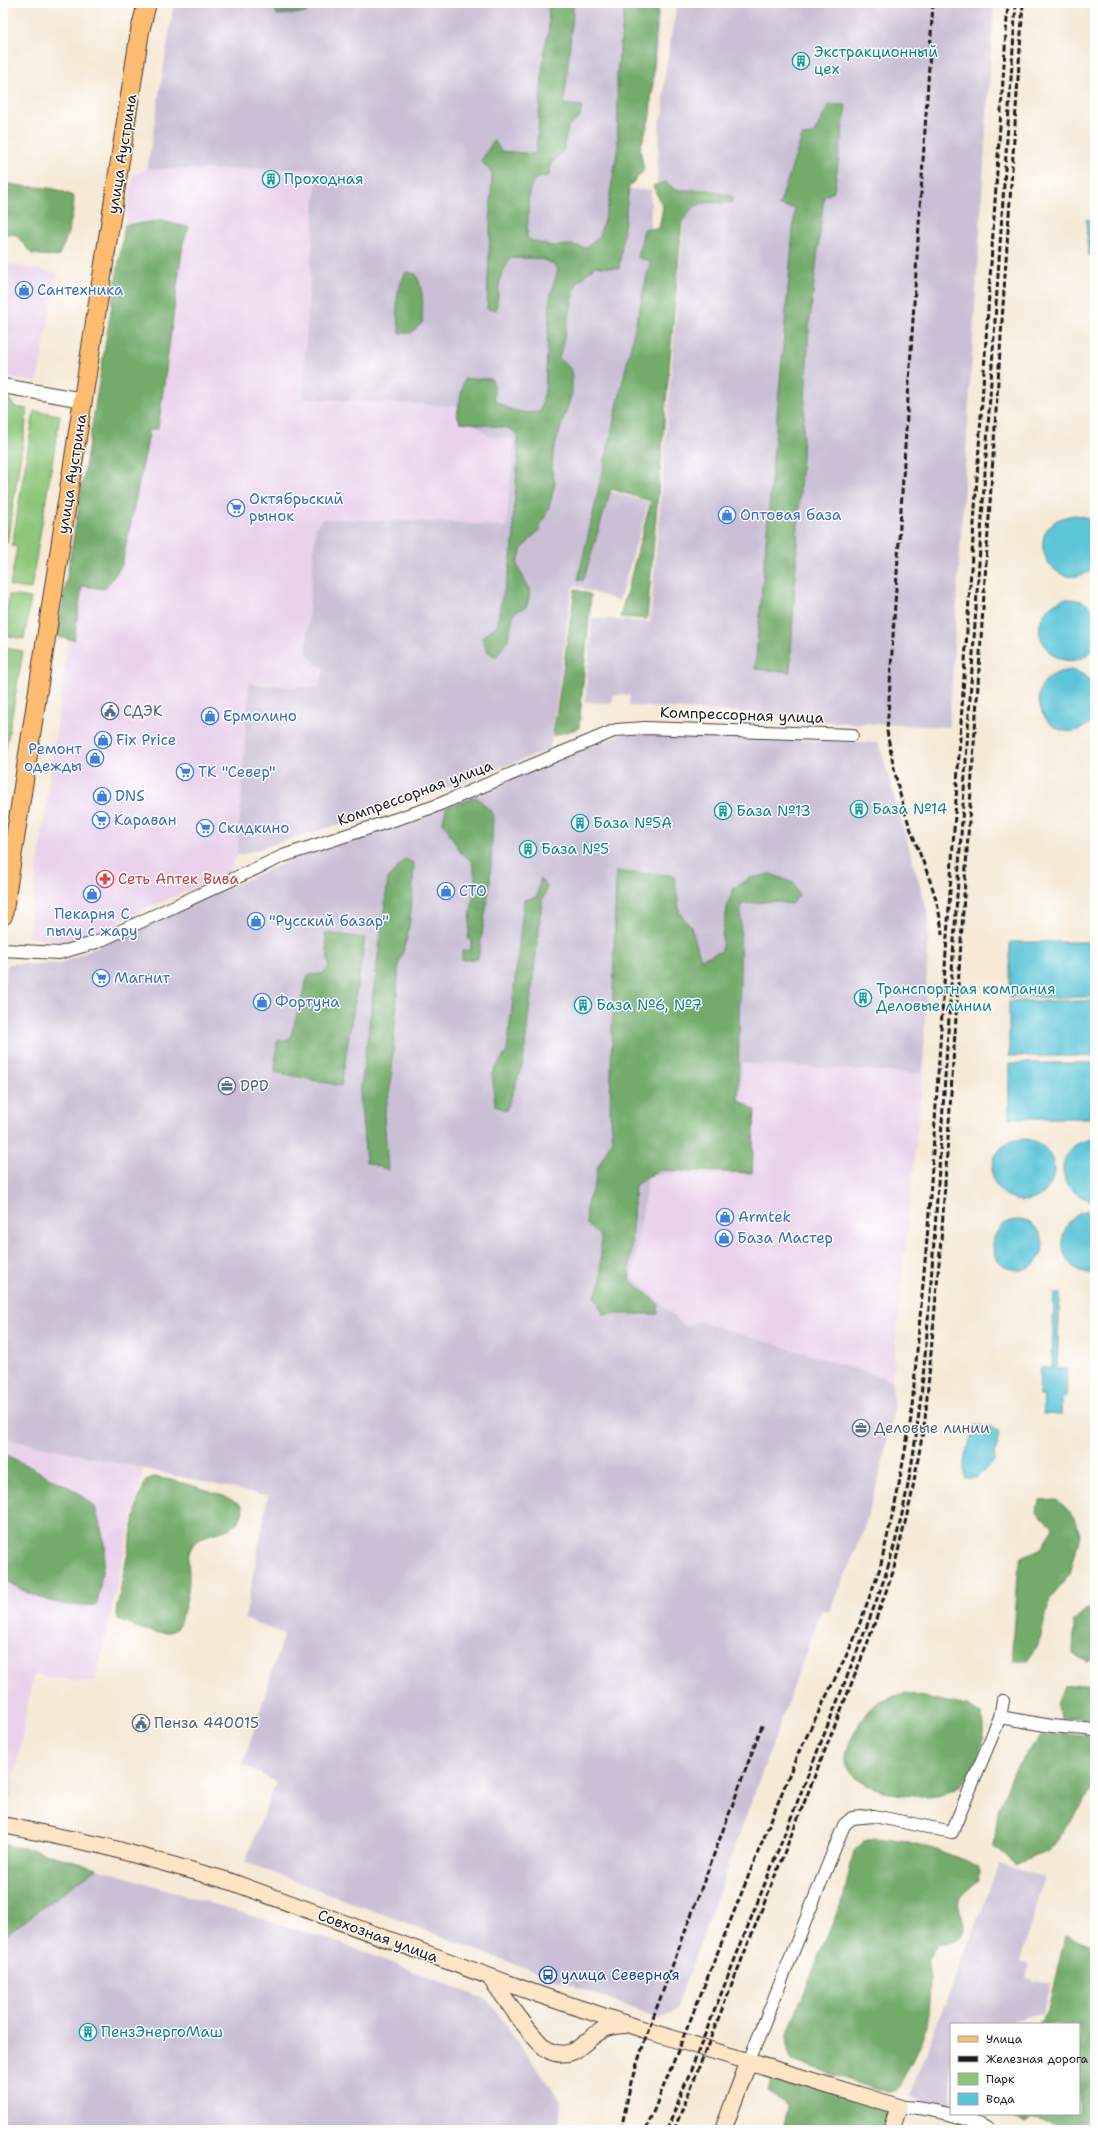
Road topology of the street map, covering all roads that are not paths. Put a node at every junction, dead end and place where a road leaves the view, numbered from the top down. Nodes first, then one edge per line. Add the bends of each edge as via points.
1 (141, 3) edge
2 (147, 3) edge
3 (140, 31) junction
4 (3, 386) edge
5 (83, 400) junction
6 (852, 735) dead end
7 (3, 916) edge
8 (3, 950) edge
9 (1003, 1701) dead end
10 (1000, 1717) junction
11 (1095, 1730) edge
12 (3, 1825) edge
13 (490, 1978) junction
14 (578, 2008) junction
15 (631, 2025) junction
16 (584, 2042) junction
17 (749, 2061) junction
18 (899, 2107) junction
19 (723, 2130) edge
20 (891, 2130) edge
21 (988, 2130) edge

1 - 3 main road
2 - 3 main road
3 - 5 main road, улица Аустрина
4 - 5 street
5 - 7 main road, улица Аустрина
6 - 8 street, Компрессорная улица via 636,728 616,730 433,807 283,856 97,942 59,953
9 - 10 street
10 - 11 street
10 - 17 street via 952,1832 874,1816 852,1818 844,1825
12 - 13 main road, Совхозная улица via 104,1846 229,1881
13 - 14 main road, Совхозная улица
13 - 16 main road via 542,2046 555,2053 570,2052
14 - 15 main road, Совхозная улица
14 - 16 main road via 587,2023
15 - 16 main road via 606,2027
15 - 17 main road, Совхозная улица
17 - 18 main road, Совхозная улица
17 - 19 main road
18 - 20 main road
18 - 21 street via 916,2106 936,2111

